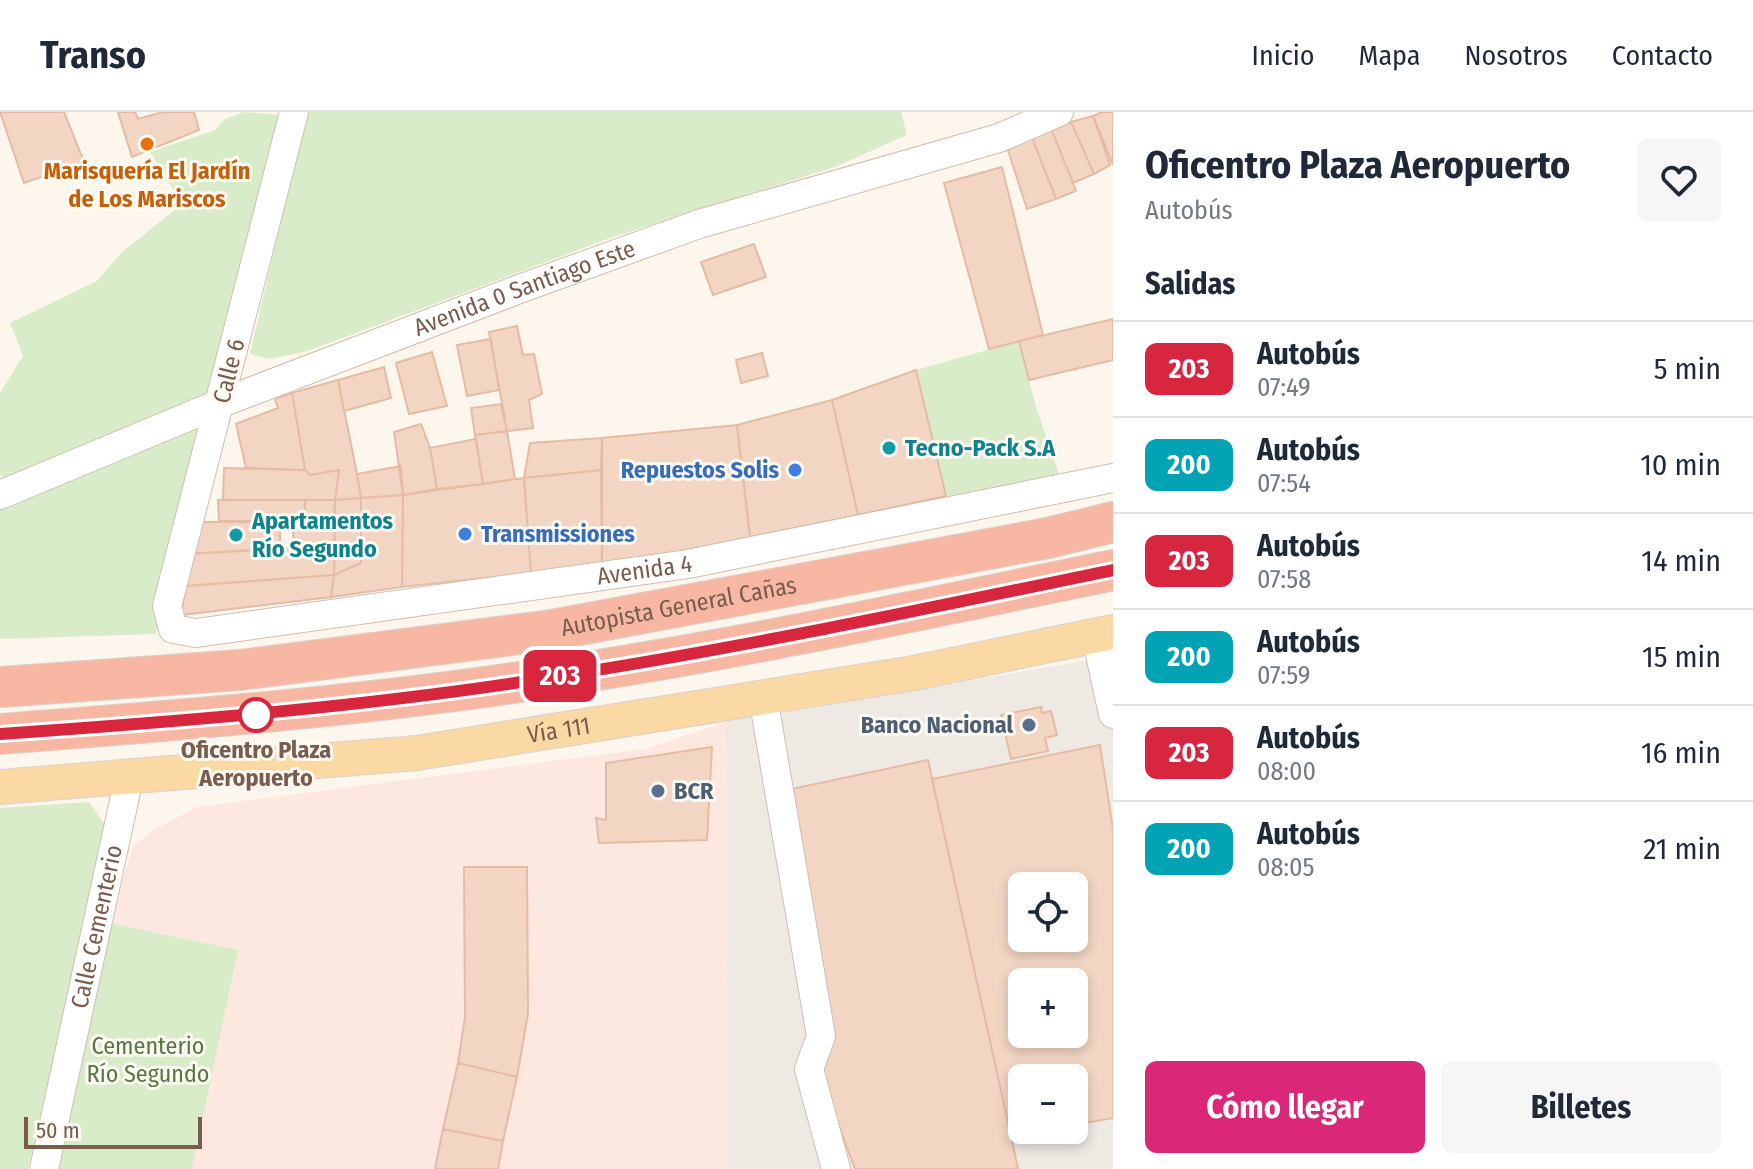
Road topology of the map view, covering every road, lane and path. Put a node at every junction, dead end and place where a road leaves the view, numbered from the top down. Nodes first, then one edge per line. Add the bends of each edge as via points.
1 (294, 112) edge
2 (1059, 112) edge
3 (221, 403) junction
4 (1113, 478) edge
5 (0, 495) edge
6 (1113, 522) edge
7 (1113, 570) edge
8 (173, 629) joint
9 (1104, 634) edge
10 (0, 687) edge
11 (763, 697) junction
12 (1113, 714) edge
13 (0, 734) edge
14 (129, 778) junction
15 (0, 787) edge
16 (44, 1169) edge
17 (836, 1169) edge

1 - 3 street, Calle 6
2 - 3 street, Avenida 0 Santiago Este via 999,138 699,224
3 - 5 street, Avenida 0 Santiago Este
3 - 8 street, Calle 6 via 167,606
4 - 8 street, Avenida 4 via 688,564 196,633
6 - 10 highway, Autopista General Cañas via 552,630 240,670
7 - 13 highway, Autopista General Cañas via 560,676 274,713
9 - 11 main road, Vía 111
9 - 12 street
11 - 14 main road, Vía 111 via 404,755
11 - 17 street via 821,1036 809,1069
14 - 15 main road, Vía 111
14 - 16 street, Calle Cementerio

